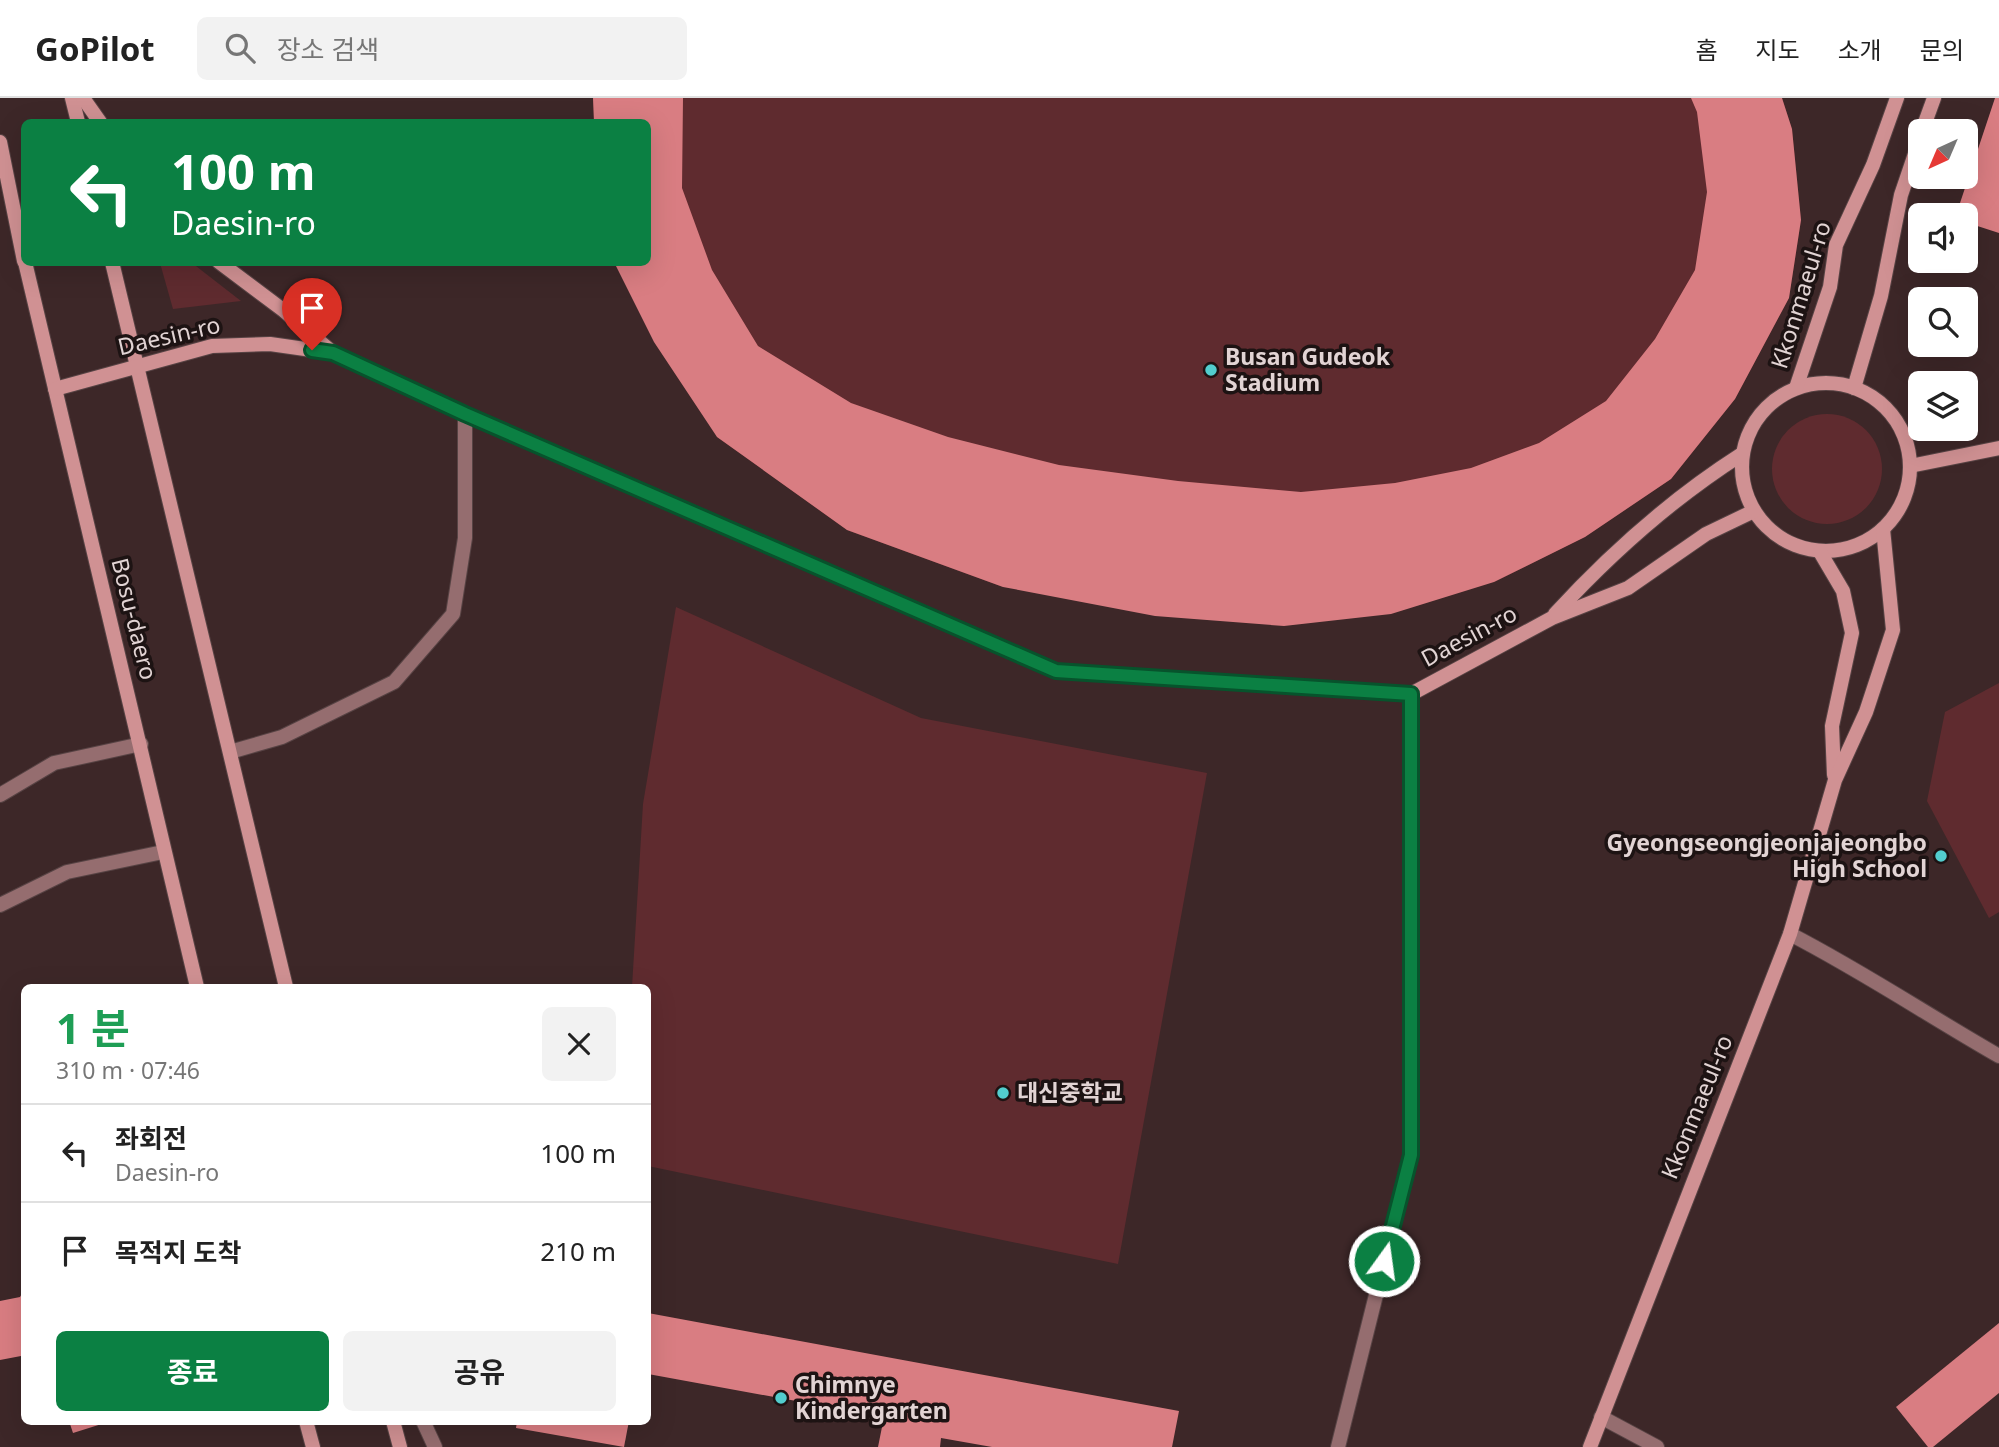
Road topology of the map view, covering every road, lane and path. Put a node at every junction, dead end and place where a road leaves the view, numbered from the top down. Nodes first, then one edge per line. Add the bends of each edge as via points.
1 (72, 98) edge
2 (83, 98) edge
3 (1897, 98) edge
4 (1934, 98) edge
5 (77, 119) edge
6 (98, 119) edge
7 (1926, 119) edge
8 (0, 142) edge
9 (1908, 174) edge
10 (21, 243) edge
11 (26, 266) edge
12 (113, 266) edge
13 (224, 266) edge
14 (333, 353) junction
15 (136, 365) junction
16 (1796, 388) junction
17 (1854, 388) junction
18 (55, 389) junction
19 (465, 414) junction
20 (1999, 448) edge
21 (1742, 454) junction
22 (1910, 466) junction
23 (1754, 511) junction
24 (1883, 529) junction
25 (1820, 552) junction
26 (1552, 618) junction
27 (1411, 694) junction
28 (141, 744) junction
29 (230, 752) junction
30 (1835, 780) junction
31 (0, 795) edge
32 (163, 852) junction
33 (0, 905) edge
34 (1790, 934) junction
35 (196, 984) edge
36 (285, 984) edge
37 (1999, 1056) edge
38 (1601, 1417) junction
39 (307, 1425) edge
40 (394, 1425) edge
41 (425, 1425) edge
42 (313, 1447) edge
43 (400, 1447) edge
44 (435, 1447) edge
45 (1338, 1447) edge
46 (1590, 1447) edge
47 (1657, 1447) edge

1 - 5 main road
2 - 6 main road
3 - 16 main road, Kkonmaeul-ro via 1873,165 1836,245 1830,286
4 - 7 main road
8 - 10 main road, Bosu-daero
9 - 17 main road via 1881,296
11 - 18 main road, Bosu-daero
12 - 15 main road
13 - 14 main road
14 - 15 main road, Daesin-ro via 270,344 212,346
14 - 19 main road, Daesin-ro
15 - 18 main road, Daesin-ro
15 - 29 main road
16 - 17 main road, Kkonmaeul-ro via 1825,382
16 - 21 main road, Kkonmaeul-ro via 1770,403 1752,426
17 - 22 main road, Kkonmaeul-ro via 1883,405 1903,432
18 - 28 main road, Bosu-daero
19 - 27 main road, Daesin-ro via 1056,671
19 - 29 street via 465,538 453,614 394,682 282,737
20 - 22 main road
21 - 23 main road, Kkonmaeul-ro via 1744,483
21 - 26 main road, Daesin-ro via 1695,484 1588,578
22 - 24 main road, Kkonmaeul-ro via 1908,489 1899,511
23 - 25 main road, Kkonmaeul-ro via 1772,531 1794,545
23 - 26 main road, Daesin-ro via 1706,534 1628,588
24 - 25 main road, Kkonmaeul-ro via 1854,547
24 - 30 main road, Kkonmaeul-ro via 1893,630 1866,712
25 - 30 main road, Kkonmaeul-ro via 1843,591 1852,633 1832,726
26 - 27 main road, Daesin-ro
27 - 45 street via 1411,1155
28 - 31 street via 54,763
28 - 32 main road, Bosu-daero
29 - 36 main road
30 - 34 main road, Kkonmaeul-ro
32 - 33 street via 67,872
32 - 35 main road, Bosu-daero
34 - 37 street
34 - 38 main road, Kkonmaeul-ro
38 - 46 main road, Kkonmaeul-ro
38 - 47 street
39 - 42 main road
40 - 43 main road
41 - 44 street

